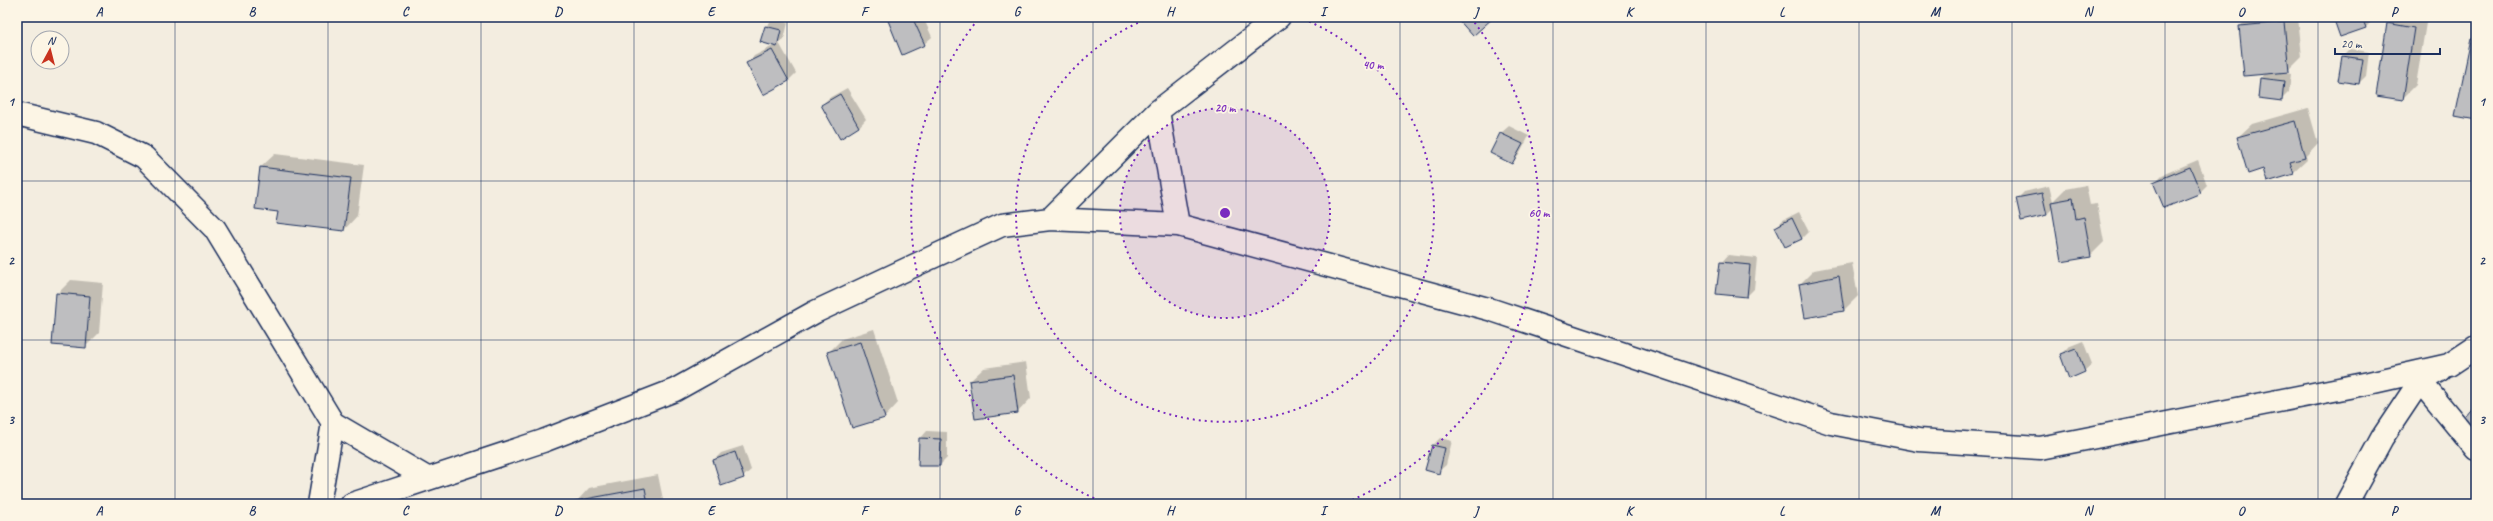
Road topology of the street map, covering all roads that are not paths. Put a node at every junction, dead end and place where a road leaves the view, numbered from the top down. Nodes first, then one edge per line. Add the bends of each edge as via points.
1 (1279, 17) edge
2 (1158, 111) junction
3 (17, 114) edge
4 (1050, 218) junction
5 (1178, 225) junction
6 (2476, 347) edge
7 (2449, 365) junction
8 (2420, 381) junction
9 (333, 424) junction
10 (2476, 449) edge
11 (427, 478) junction
12 (319, 504) edge
13 (352, 504) edge
14 (2346, 504) edge

1 - 2 street
2 - 4 street
2 - 5 street
3 - 9 street via 96,133 144,157 215,229
4 - 5 street
4 - 11 street via 1002,225 815,312 675,390 543,441
5 - 7 street via 1492,310 1831,423 1919,440 2040,448
6 - 7 street
7 - 8 street
8 - 10 street
8 - 14 street via 2382,438
9 - 11 street
9 - 12 street
11 - 13 street

